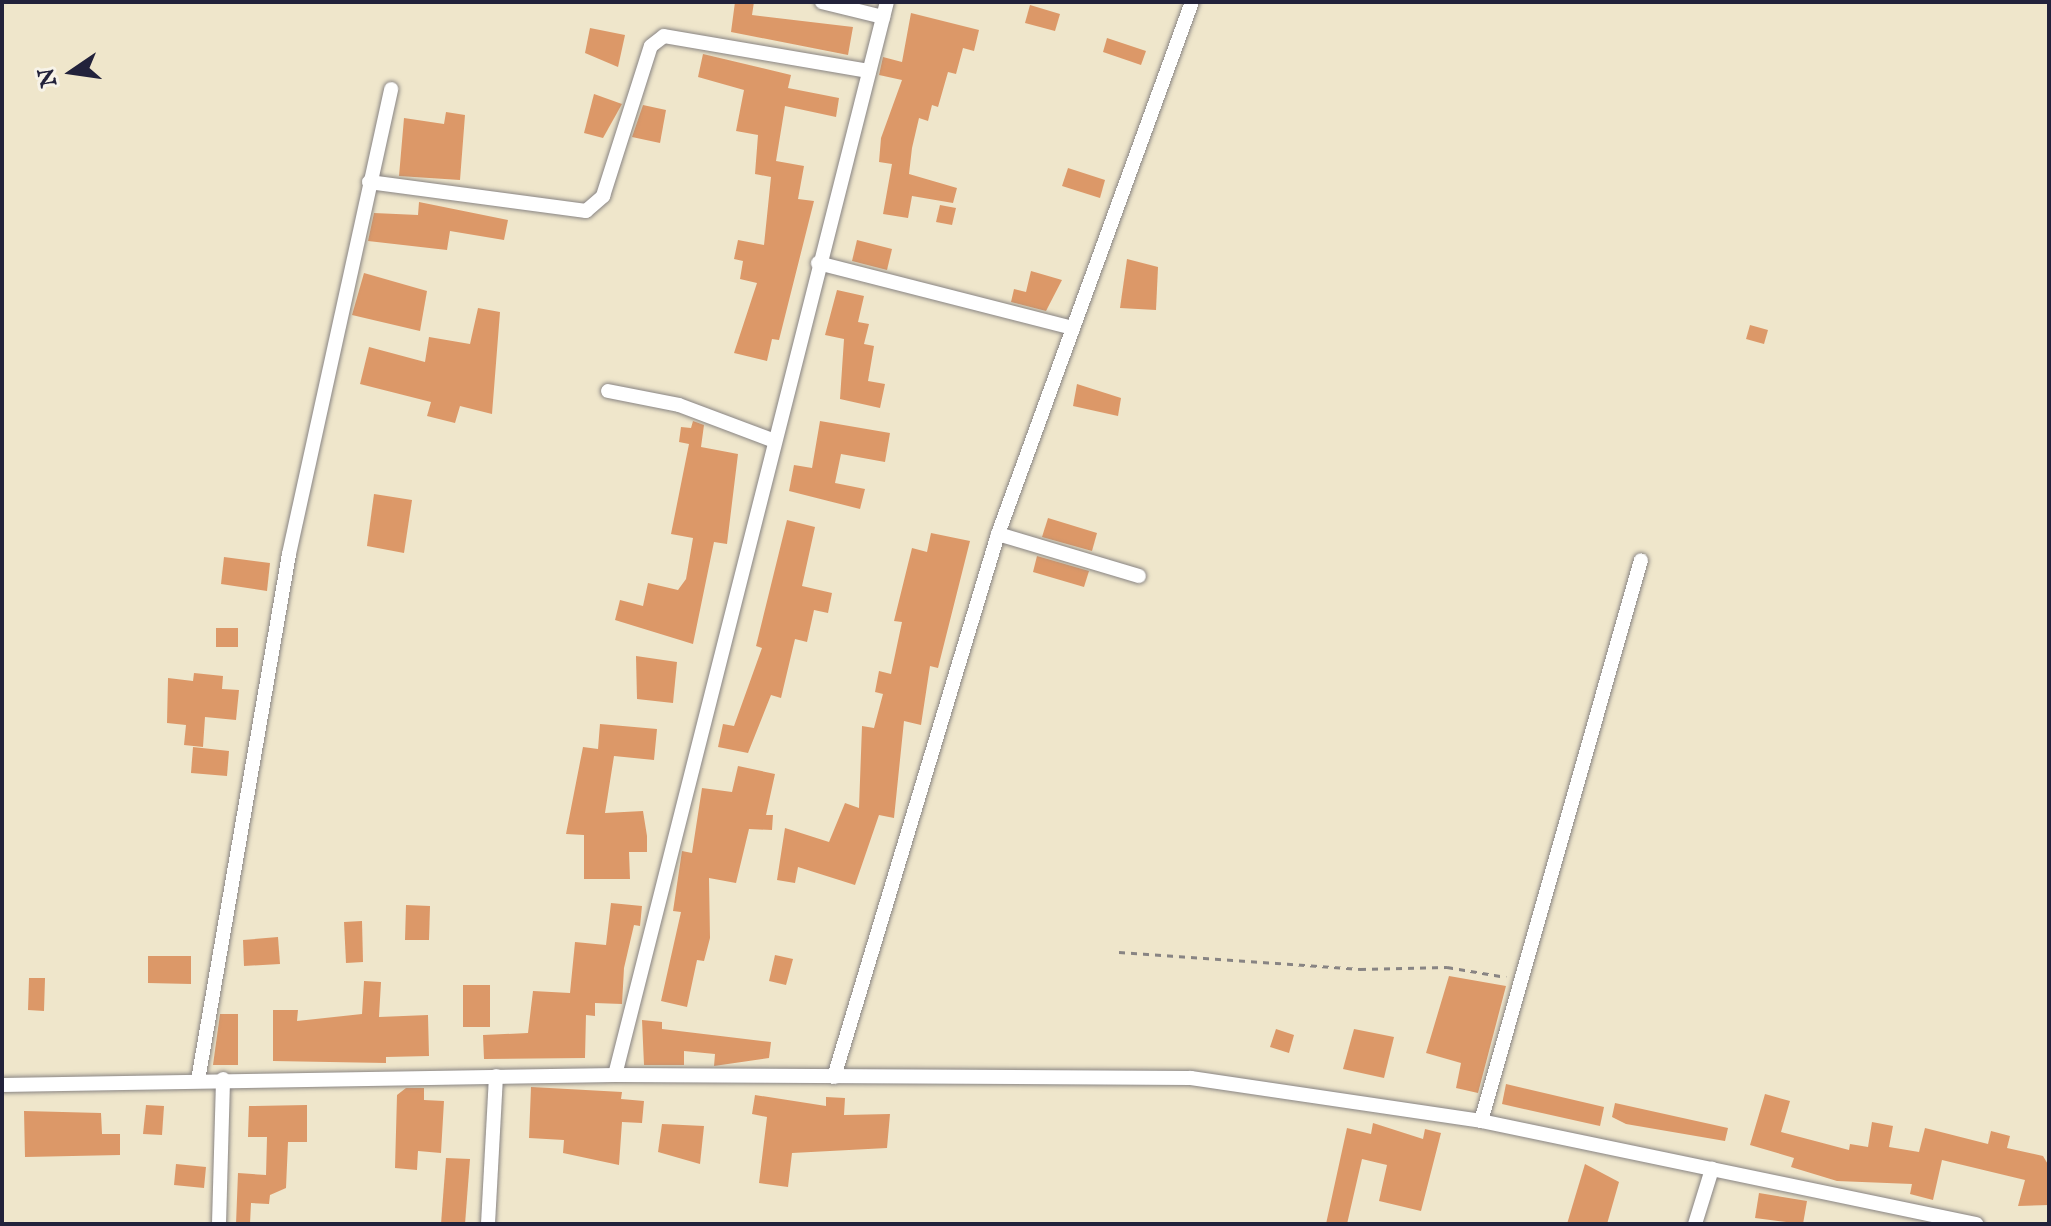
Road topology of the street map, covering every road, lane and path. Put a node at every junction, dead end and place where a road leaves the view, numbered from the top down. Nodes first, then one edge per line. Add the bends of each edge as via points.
1 (822, 2) edge
2 (1192, 2) edge
3 (885, 10) edge
4 (869, 71) junction
5 (391, 89) dead end
6 (369, 182) junction
7 (818, 263) junction
8 (1073, 328) junction
9 (608, 391) dead end
10 (772, 440) junction
11 (998, 534) junction
12 (1641, 560) dead end
13 (1139, 576) dead end
14 (1119, 952) dead end
15 (1520, 980) junction
16 (615, 1075) junction
17 (496, 1076) junction
18 (834, 1077) junction
19 (223, 1079) junction
20 (198, 1080) junction
21 (2, 1085) edge
22 (1481, 1121) junction
23 (1712, 1169) junction
24 (1970, 1223) edge
25 (219, 1224) edge
26 (488, 1224) edge
27 (1695, 1224) edge

1 - 3 street
2 - 8 street
3 - 4 street
4 - 6 street via 664,36 651,46 603,196 586,211
4 - 7 street
5 - 6 street
6 - 20 street via 289,554
7 - 8 street
7 - 10 street
8 - 11 street
9 - 10 street via 679,405
10 - 16 street
11 - 13 street
11 - 18 street
12 - 15 street
14 - 15 path via 1360,969 1447,967
15 - 22 street
16 - 17 street
16 - 18 street
17 - 19 street
17 - 26 street
18 - 22 street via 1125,1076 1269,1084
19 - 20 street
19 - 25 street
20 - 21 street
22 - 23 street
23 - 24 street
23 - 27 street

